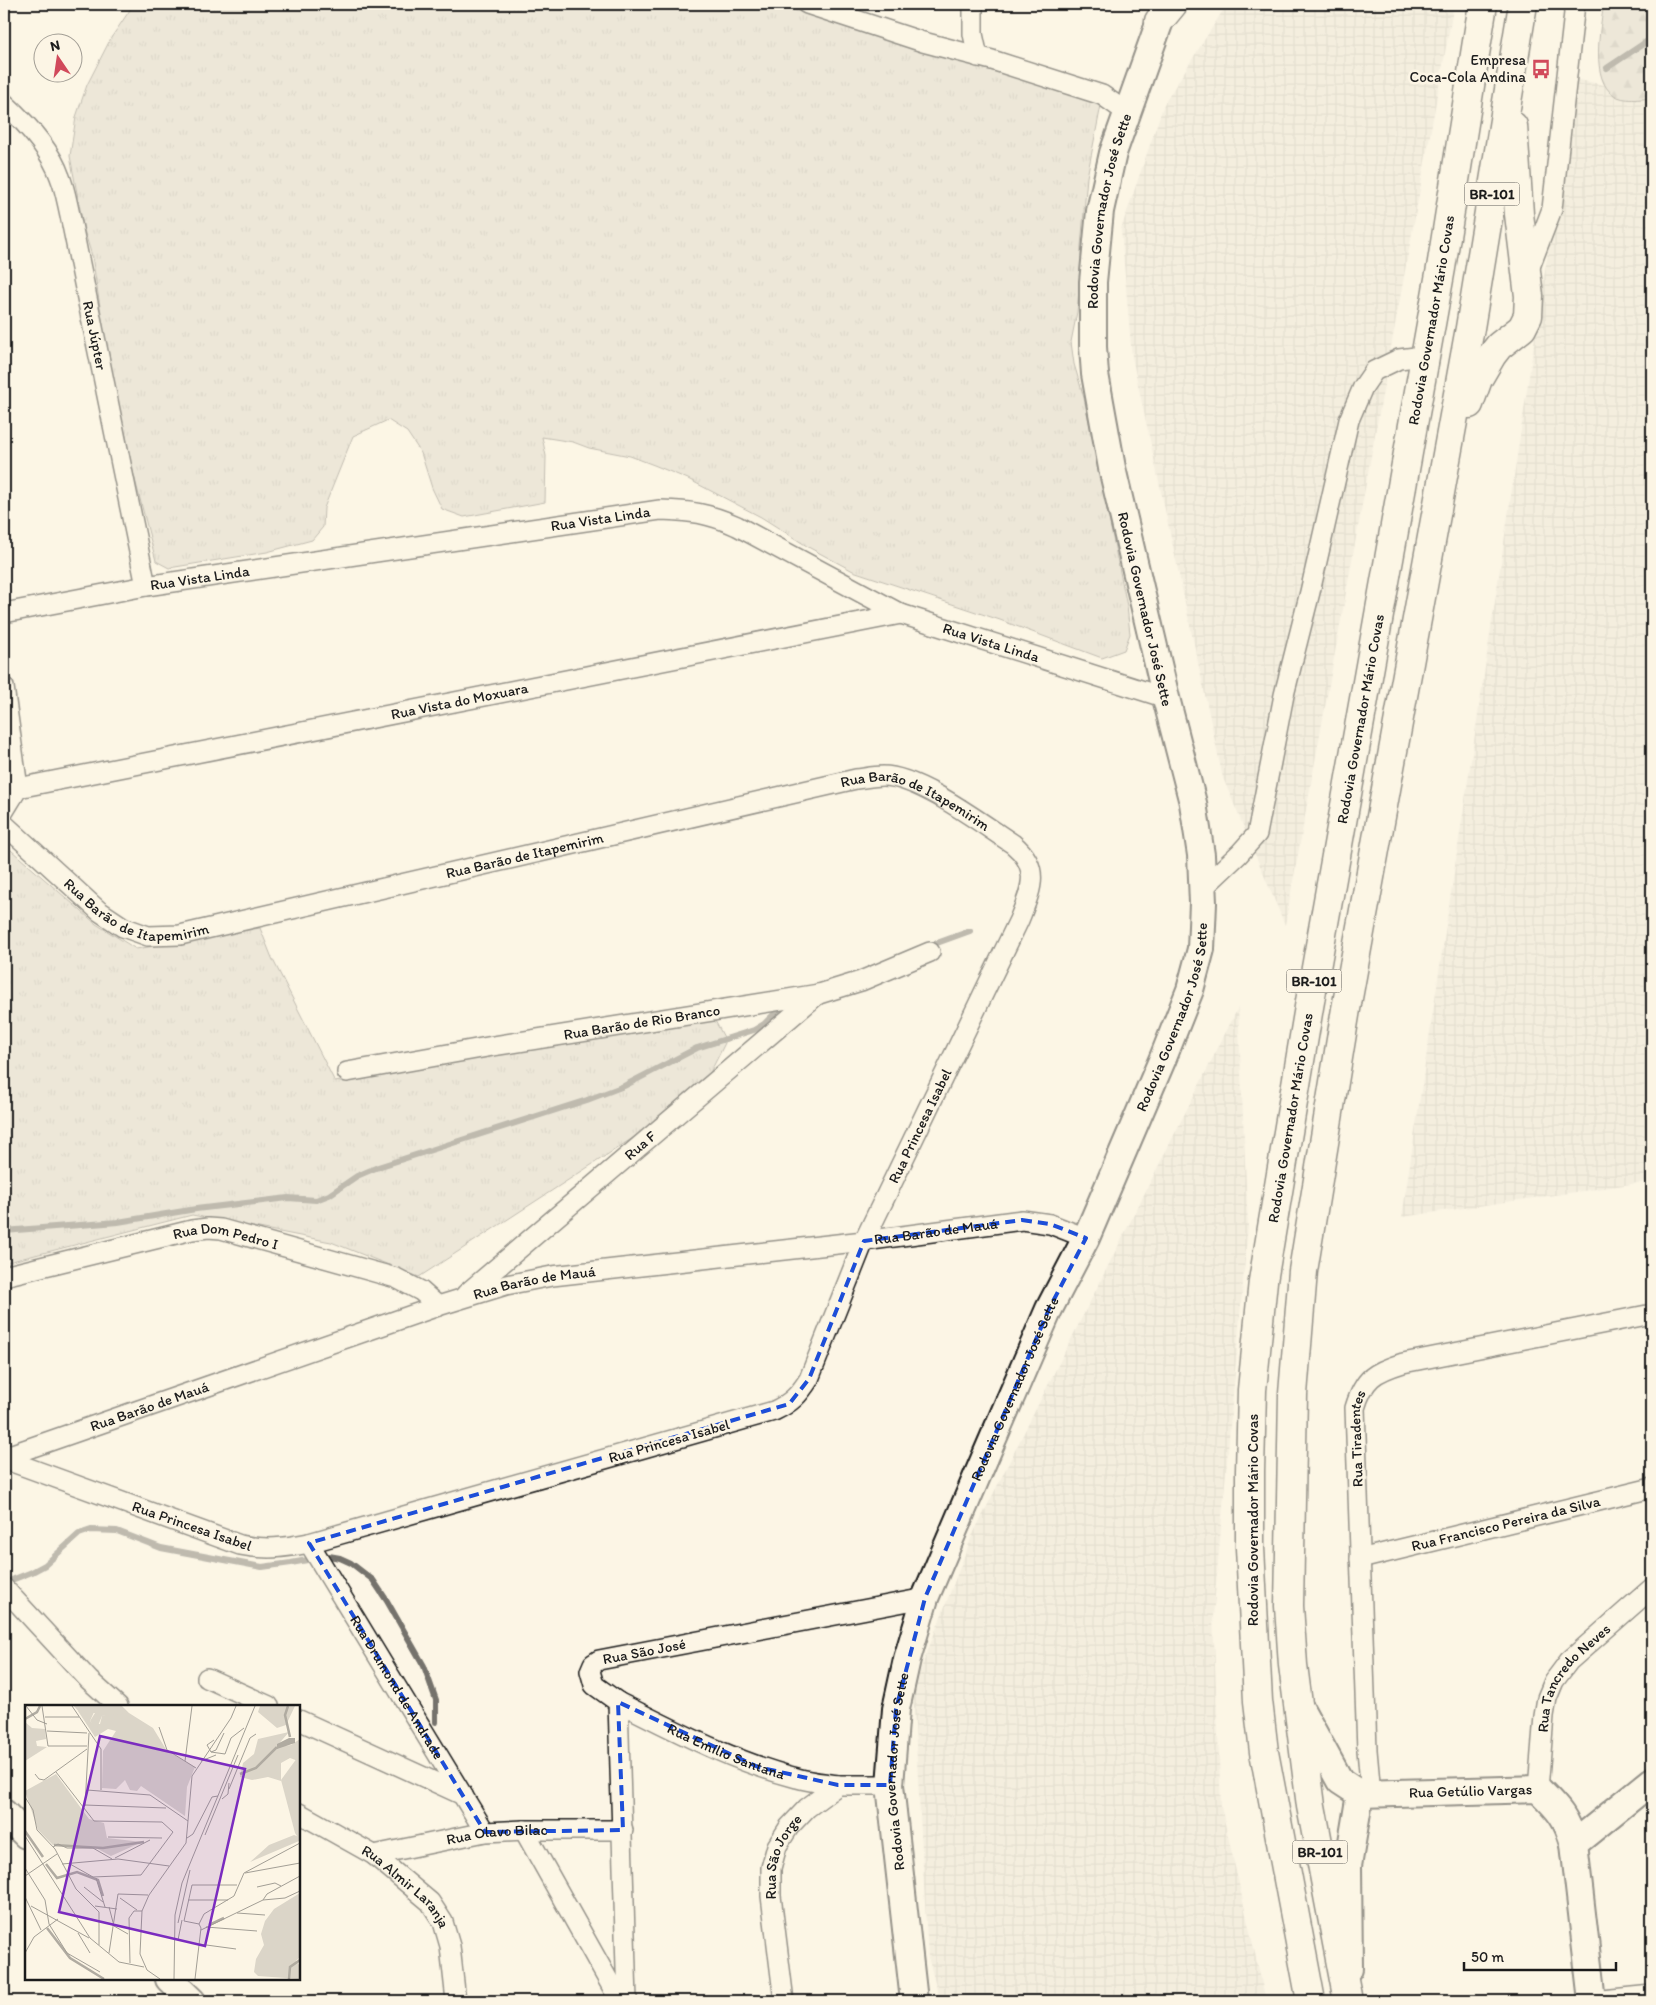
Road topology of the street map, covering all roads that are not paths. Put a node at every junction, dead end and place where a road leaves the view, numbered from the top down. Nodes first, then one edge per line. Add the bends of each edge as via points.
1 (807, 4) edge
2 (973, 4) edge
3 (1483, 4) edge
4 (1523, 4) edge
5 (1575, 4) edge
6 (1166, 10) edge
7 (978, 57) junction
8 (1514, 60) junction
9 (4, 103) edge
10 (1126, 112) junction
11 (1552, 209) junction
12 (1519, 214) junction
13 (1441, 268) junction
14 (1527, 276) junction
15 (1470, 328) junction
16 (1508, 338) junction
17 (1424, 356) junction
18 (1442, 492) junction
19 (146, 586) junction
20 (4, 613) edge
21 (901, 614) junction
22 (4, 686) edge
23 (1166, 698) junction
24 (18, 788) junction
25 (4, 811) edge
26 (4, 824) edge
27 (1203, 888) junction
28 (1030, 891) joint
29 (930, 952) dead end
30 (819, 994) junction
31 (347, 1072) dead end
32 (1086, 1238) junction
33 (864, 1241) junction
34 (4, 1276) edge
35 (461, 1298) junction
36 (438, 1306) junction
37 (1652, 1314) edge
38 (4, 1458) edge
39 (1652, 1488) edge
40 (309, 1543) junction
41 (1360, 1559) junction
42 (4, 1588) edge
43 (1652, 1588) edge
44 (925, 1598) junction
45 (207, 1678) dead end
46 (1296, 1701) junction
47 (618, 1702) junction
48 (117, 1705) edge
49 (267, 1705) edge
50 (300, 1720) edge
51 (1652, 1781) edge
52 (838, 1784) junction
53 (890, 1785) junction
54 (1538, 1789) junction
55 (1365, 1794) junction
56 (463, 1795) junction
57 (1641, 1799) edge
58 (4, 1813) edge
59 (300, 1814) edge
60 (524, 1830) junction
61 (623, 1830) junction
62 (485, 1832) junction
63 (25, 1834) edge
64 (1574, 1844) junction
65 (374, 1855) junction
66 (171, 1980) edge
67 (1652, 1996) edge
68 (192, 2001) edge
69 (456, 2001) edge
70 (620, 2001) edge
71 (628, 2001) edge
72 (784, 2001) edge
73 (914, 2001) edge
74 (1311, 2001) edge
75 (1349, 2001) edge
76 (1592, 2001) edge

1 - 7 street
2 - 7 street via 973,34
3 - 13 highway, Rodovia Governador Mário Covas / BR-101
4 - 8 highway, BR-101
5 - 11 street
6 - 10 main road, Rodovia Governador José Sette
7 - 10 street via 1102,95
8 - 12 highway via 1513,128
8 - 15 highway, BR-101
9 - 19 street, Rua Júpter via 44,147 60,176
10 - 23 main road, Rodovia Governador José Sette via 1112,152 1100,211 1093,282 1094,365 1112,468
11 - 12 street
11 - 14 street
12 - 14 highway
13 - 15 highway via 1449,298
13 - 17 highway, Rodovia Governador Mário Covas / BR-101
14 - 16 highway via 1528,316 1522,328
15 - 16 highway via 1483,339 1500,341
15 - 18 highway, BR-101
16 - 18 highway via 1488,360 1472,393
17 - 27 street via 1399,359 1374,371 1363,387 1349,420 1284,695 1257,834
17 - 74 highway, Rodovia Governador Mário Covas / BR-101 via 1263,1281 1252,1390 1250,1548 1258,1701 1264,1752
18 - 46 highway, BR-101 via 1346,1009 1303,1271 1293,1394 1289,1606
19 - 20 street, Rua Vista Linda
19 - 21 street, Rua Vista Linda via 650,511 675,510 713,516 737,526
21 - 23 street, Rua Vista Linda
21 - 24 street, Rua Vista do Moxuara
22 - 24 street
23 - 27 main road, Rodovia Governador José Sette via 1192,803
24 - 25 street
26 - 28 street, Rua Barão de Itapemirim via 99,912 123,928 148,936 180,935 856,779 884,776 926,789 1013,844 1024,853 1029,864 1032,875
27 - 32 main road, Rodovia Governador José Sette via 1201,949 1190,990
28 - 33 street, Rua Princesa Isabel
29 - 30 street, Rua Barão de Rio Branco via 861,981
30 - 31 street, Rua Barão de Rio Branco
30 - 35 street, Rua F
32 - 33 street, Rua Barão de Mauá via 1050,1224 1022,1220
32 - 44 main road, Rodovia Governador José Sette via 1049,1309
33 - 35 street, Rua Barão de Mauá via 552,1276
33 - 40 street, Rua Princesa Isabel via 808,1379 789,1404 774,1411
34 - 36 street, Rua Dom Pedro I via 208,1228 396,1278 421,1291
35 - 36 street, Rua Barão de Mauá
36 - 38 street, Rua Barão de Mauá
37 - 41 street, Rua Tiradentes via 1403,1363 1385,1368 1368,1379 1355,1408
38 - 40 street, Rua Princesa Isabel via 240,1545 278,1549
39 - 41 street, Rua Francisco Pereira da Silva
40 - 56 street, Rua Drumond de Andrade
41 - 55 street, Rua Tiradentes via 1367,1750
42 - 48 street via 89,1680
43 - 54 street, Rua Tancredo Neves via 1569,1661 1554,1680 1544,1716
44 - 47 street, Rua São José via 599,1660 590,1671 591,1679 594,1685
44 - 53 main road, Rodovia Governador José Sette via 896,1708
45 - 49 street
46 - 55 main road via 1340,1781
46 - 75 highway, BR-101 via 1311,1806
47 - 52 street, Rua Emílio Santana via 758,1767 799,1779
47 - 61 street
50 - 56 street
51 - 57 main road
52 - 53 street
52 - 72 street, Rua São Jorge via 789,1827 777,1846 771,1868 771,1896
53 - 73 main road, Rodovia Governador José Sette
54 - 55 main road, Rua Getúlio Vargas
54 - 64 main road, Rua Getúlio Vargas via 1568,1824
55 - 75 main road via 1348,1866
56 - 62 street, Rua Drumond de Andrade
57 - 64 main road
58 - 63 main road
59 - 65 street, Rua Almir Laranja
60 - 61 street, Rua Olavo Bilac
60 - 62 street, Rua Olavo Bilac
60 - 70 street
61 - 71 street
62 - 65 street, Rua Olavo Bilac
64 - 76 main road, Rua Getúlio Vargas
65 - 69 street, Rua Almir Laranja via 430,1902 444,1922
66 - 68 main road
67 - 76 street

